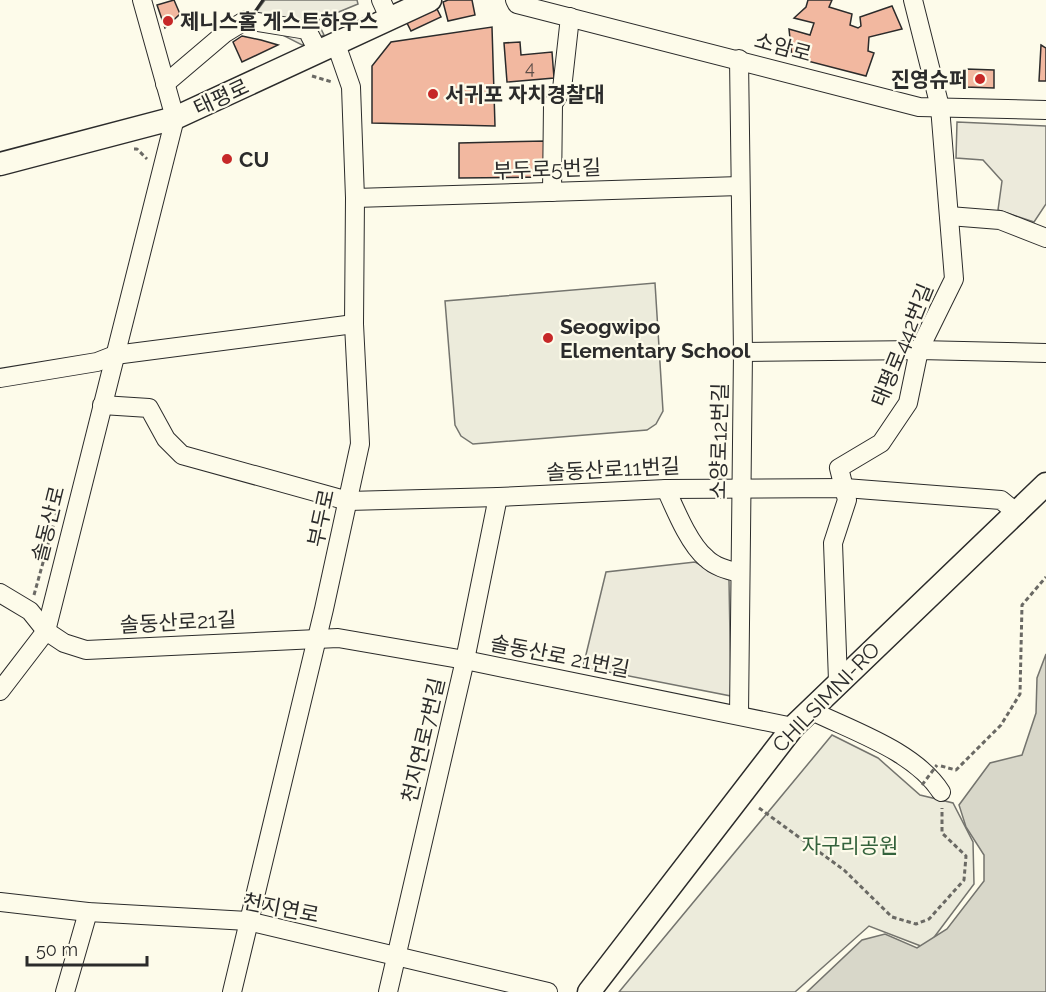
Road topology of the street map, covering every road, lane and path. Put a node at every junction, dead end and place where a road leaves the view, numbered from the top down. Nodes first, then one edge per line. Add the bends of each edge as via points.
1 (142, 0) edge
2 (430, 0) edge
3 (515, 0) edge
4 (913, 0) edge
5 (386, 10) edge
6 (570, 16) junction
7 (317, 52) junction
8 (739, 59) junction
9 (334, 83) dead end
10 (165, 84) junction
11 (940, 108) junction
12 (1046, 110) edge
13 (175, 118) junction
14 (128, 149) dead end
15 (0, 164) edge
16 (148, 168) dead end
17 (740, 186) junction
18 (552, 192) junction
19 (355, 198) junction
20 (949, 216) junction
21 (1046, 238) edge
22 (354, 324) junction
23 (920, 350) junction
24 (743, 352) junction
25 (1046, 353) edge
26 (115, 355) junction
27 (0, 378) edge
28 (102, 405) junction
29 (1046, 484) edge
30 (741, 488) junction
31 (845, 488) junction
32 (666, 489) junction
33 (498, 497) junction
34 (348, 501) junction
35 (59, 505) dead end
36 (1018, 514) junction
37 (740, 573) junction
38 (1046, 577) edge
39 (0, 593) edge
40 (30, 611) junction
41 (45, 631) junction
42 (316, 638) junction
43 (465, 660) junction
44 (838, 681) junction
45 (0, 691) edge
46 (739, 709) junction
47 (810, 710) junction
48 (793, 727) junction
49 (922, 785) dead end
50 (941, 792) joint
51 (759, 808) dead end
52 (0, 902) edge
53 (88, 912) junction
54 (248, 921) junction
55 (396, 956) junction
56 (65, 992) edge
57 (232, 992) edge
58 (388, 992) edge
59 (548, 992) edge
60 (590, 992) edge

1 - 10 street
2 - 5 main road, 태평로
3 - 6 street, 소암로 via 517,4
4 - 11 street, 태평로442번길
5 - 7 main road, 태평로
6 - 8 street, 소암로
6 - 18 street via 562,89 553,104
7 - 9 path via 307,77
7 - 10 street, 부두로 via 307,30 246,20
7 - 13 main road, 태평로
7 - 19 street, 부두로 via 351,87
8 - 11 street, 소암로 via 919,107
8 - 17 street, 소양로12번길
10 - 13 street
11 - 12 street, 소암로
11 - 20 street, 태평로442번길
13 - 15 main road, 태평로
13 - 26 street, 솔동산로
14 - 16 path via 144,154
17 - 18 street, 부두로5번길
17 - 24 street, 소양로12번길
18 - 19 street, 부두로5번길
19 - 22 street, 부두로
20 - 21 street via 1000,220
20 - 23 street, 태평로442번길 via 954,279
22 - 26 street
22 - 34 street, 부두로 via 360,444
23 - 24 street
23 - 25 street
23 - 31 street, 태평로442번길 via 908,403 881,443 839,468
24 - 30 street, 소양로12번길
26 - 27 street via 97,362
26 - 28 street, 솔동산로
28 - 34 street, 솔동산로11번길 via 149,408 166,438 182,455
28 - 41 street, 솔동산로
29 - 36 main road, CHILSIMNI-RO
30 - 31 street, 솔동산로11번길
30 - 32 street, 솔동산로11번길
30 - 37 street, 소양로12번길
31 - 36 street, 솔동산로11번길 via 1002,500
31 - 44 street, 태평로442번길 via 847,500 832,543
32 - 33 street, 솔동산로11번길
32 - 37 street via 678,517 705,558
33 - 34 street, 솔동산로11번길
33 - 43 street, 천지연로7번길
34 - 42 street, 부두로
35 - 40 path
36 - 44 main road, CHILSIMNI-RO
37 - 46 street, 소양로12번길
38 - 49 path, bridge via 1022,605 1020,694 1001,725 956,770 937,765
39 - 40 street
40 - 41 street
41 - 42 street, 솔동산로21길 via 86,650
41 - 45 street, 솔동산로
42 - 43 street, 솔동산로 21번길 via 338,638
42 - 54 street, 부두로
43 - 46 street, 솔동산로 21번길
43 - 55 street, 천지연로7번길
44 - 47 main road, CHILSIMNI-RO
46 - 48 street, 솔동산로 21번길
47 - 48 main road, CHILSIMNI-RO
47 - 50 street via 910,760 933,779
48 - 60 main road, CHILSIMNI-RO
50 - 51 path via 942,833 966,856 964,880 930,919 916,924 892,917 844,870
52 - 53 street, 천지연로
53 - 54 street, 천지연로
53 - 56 street
54 - 55 street, 천지연로
54 - 57 street, 부두로
55 - 58 street, 천지연로7번길
55 - 59 street, 천지연로

